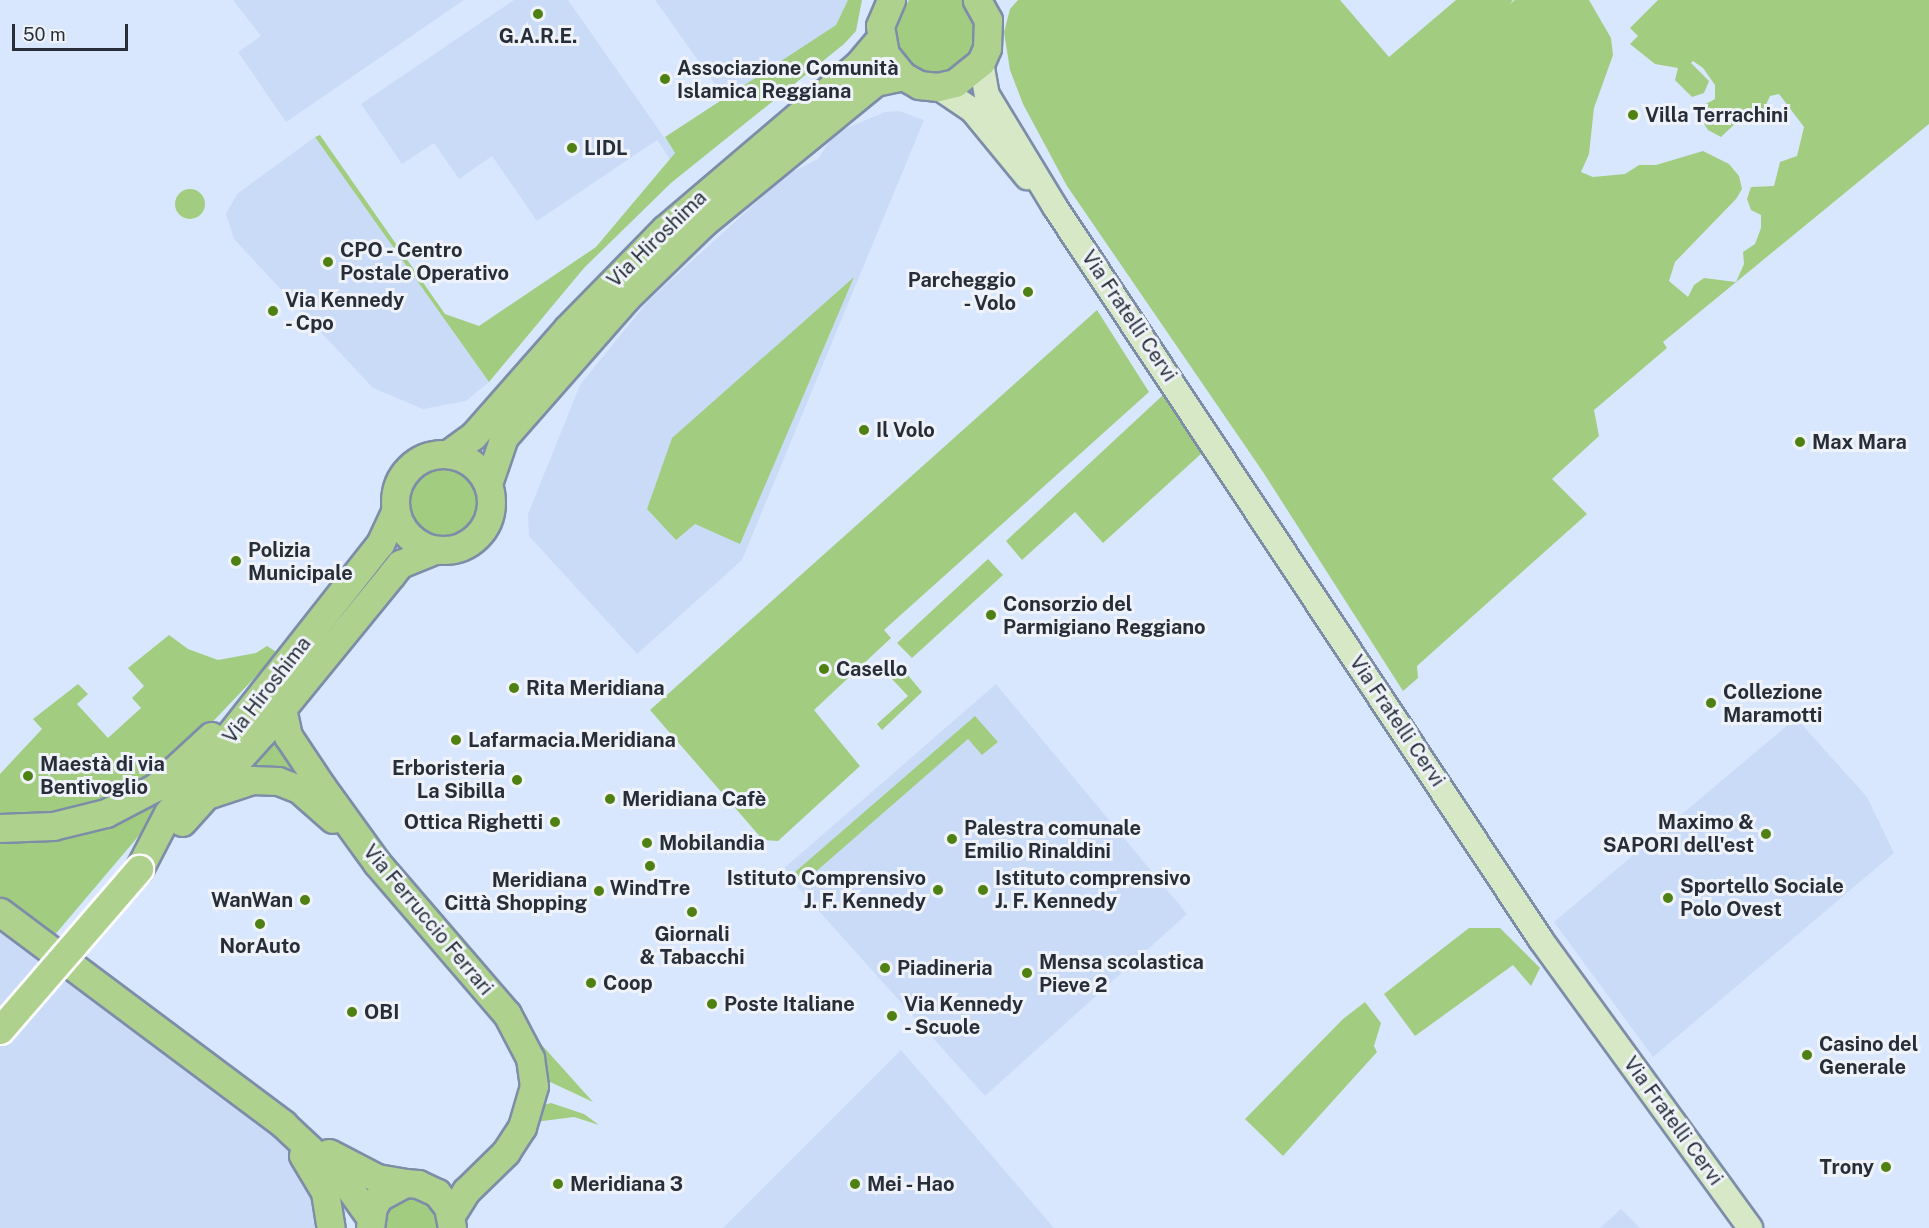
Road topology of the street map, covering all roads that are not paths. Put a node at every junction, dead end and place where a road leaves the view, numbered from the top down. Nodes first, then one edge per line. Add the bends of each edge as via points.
1 (890, 1) edge
2 (988, 7) edge
3 (881, 38) junction
4 (981, 62) junction
5 (903, 76) junction
6 (938, 87) junction
7 (1055, 207) junction
8 (448, 454) junction
9 (488, 484) junction
10 (395, 512) junction
11 (435, 550) junction
12 (307, 639) junction
13 (282, 708) junction
14 (207, 795) junction
15 (0, 828) edge
16 (376, 862) junction
17 (139, 869) junction
18 (0, 912) edge
19 (0, 1030) edge
20 (282, 1124) junction
21 (482, 1173) junction
22 (418, 1186) junction
23 (369, 1224) edge
24 (452, 1224) edge
25 (331, 1228) edge
26 (1750, 1228) edge

1 - 3 main road via 883,14
2 - 4 main road, Via Fratelli Cervi via 987,48
3 - 5 main road via 885,54
3 - 8 main road, Via Hiroshima via 858,64 664,229 567,329 472,436
4 - 6 main road via 955,83
4 - 7 main road, Via Fratelli Cervi via 987,95
5 - 6 main road, Via Fratelli Cervi via 919,85
5 - 9 main road, Via Hiroshima via 875,82 703,223 626,298 504,437
6 - 7 main road, Via Fratelli Cervi via 972,110
7 - 26 main road, Via Fratelli Cervi via 1541,940
8 - 9 main road via 472,464
8 - 10 main road, Via Hiroshima via 430,455 405,471 395,493
9 - 11 main road, Via Hiroshima via 490,513 481,532 464,546
10 - 11 main road via 409,537
10 - 12 main road, Via Hiroshima via 380,544
11 - 13 main road, Via Hiroshima via 400,564
12 - 15 main road via 185,762 141,796 87,820
12 - 17 main road, Via Hiroshima via 168,813
13 - 14 main road, Via Hiroshima
13 - 16 main road, Via Ferruccio Ferrari via 288,736
14 - 16 main road, Via Hiroshima via 252,780 289,784 327,813
14 - 17 main road, Via Hiroshima
16 - 21 main road, Via Ferruccio Ferrari via 507,1014 530,1058 534,1086 528,1114 514,1142
17 - 19 main road, Via Hiroshima, bridge
18 - 20 main road
20 - 22 main road via 358,1170
20 - 23 main road via 345,1182
20 - 25 main road via 319,1178
21 - 22 main road
21 - 24 main road, Via Ferruccio Ferrari
22 - 23 main road via 379,1197
22 - 24 main road via 444,1199

